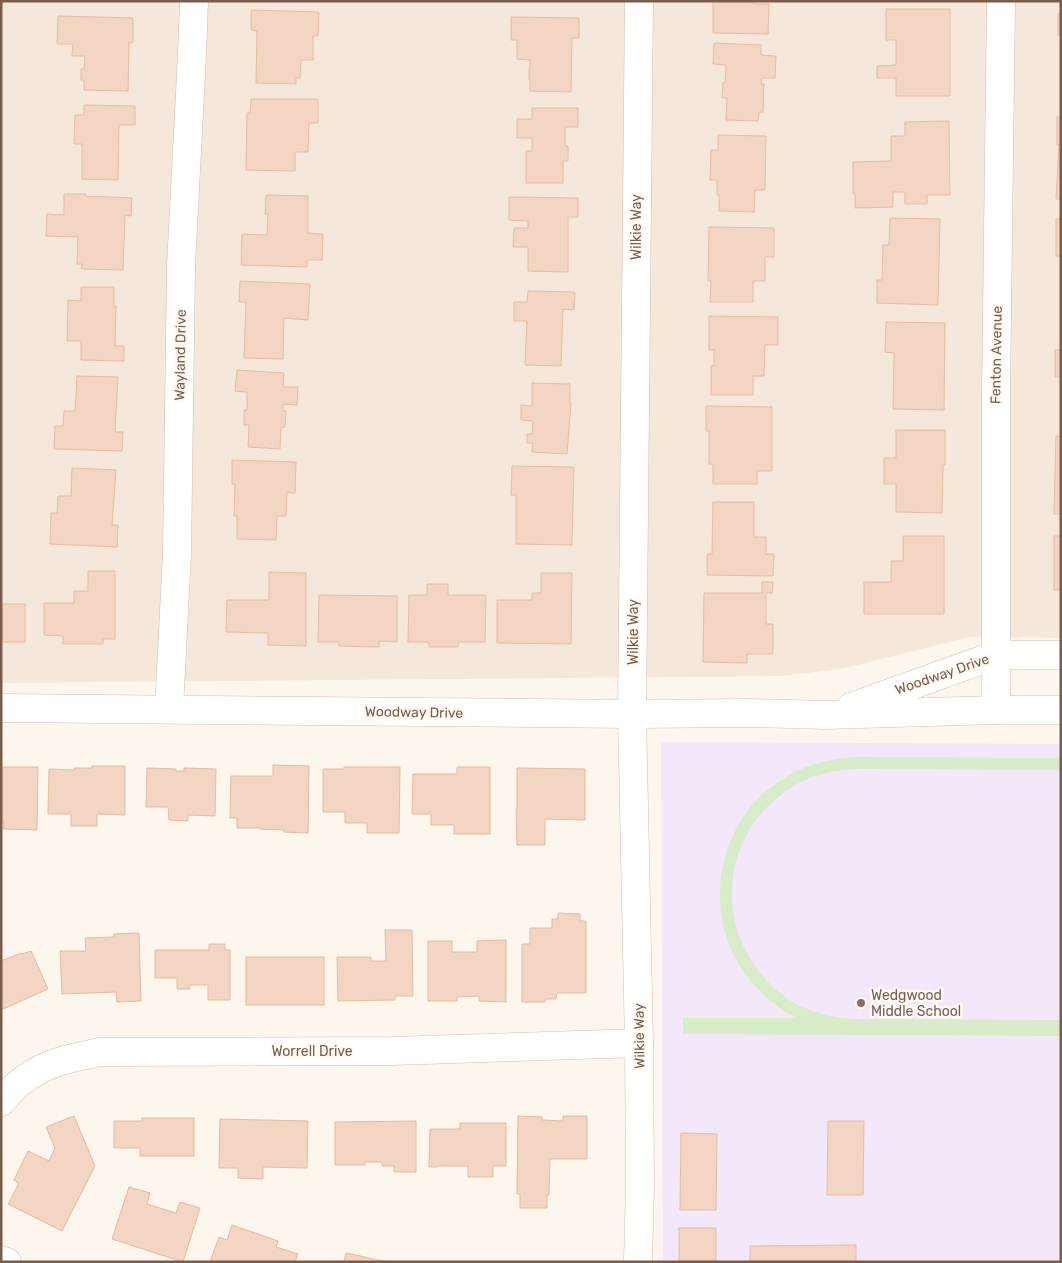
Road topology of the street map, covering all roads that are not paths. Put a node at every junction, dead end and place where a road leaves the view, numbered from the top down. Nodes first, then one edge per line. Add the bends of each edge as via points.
1 (194, 1) edge
2 (639, 1) edge
3 (1001, 1) edge
4 (996, 655) junction
5 (1061, 655) edge
6 (1, 708) edge
7 (168, 709) junction
8 (996, 710) junction
9 (1061, 710) edge
10 (632, 714) junction
11 (826, 715) junction
12 (639, 1043) junction
13 (1, 1102) edge
14 (1, 1260) edge
15 (7, 1262) edge
16 (638, 1262) edge

1 - 7 street, Wayland Drive via 181,266 177,554
2 - 10 street, Wilkie Way
3 - 4 street, Fenton Avenue
4 - 5 street, Woodway Drive
4 - 8 street, Fenton Avenue
4 - 11 street, Woodway Drive
6 - 7 street, Woodway Drive
7 - 10 street, Woodway Drive
8 - 9 street, Woodway Drive
8 - 11 street, Woodway Drive
10 - 11 street, Woodway Drive via 749,712
10 - 12 street, Wilkie Way
12 - 13 street, Worrell Drive via 392,1051 100,1052 42,1067 16,1085
12 - 16 street, Wilkie Way
14 - 15 street

